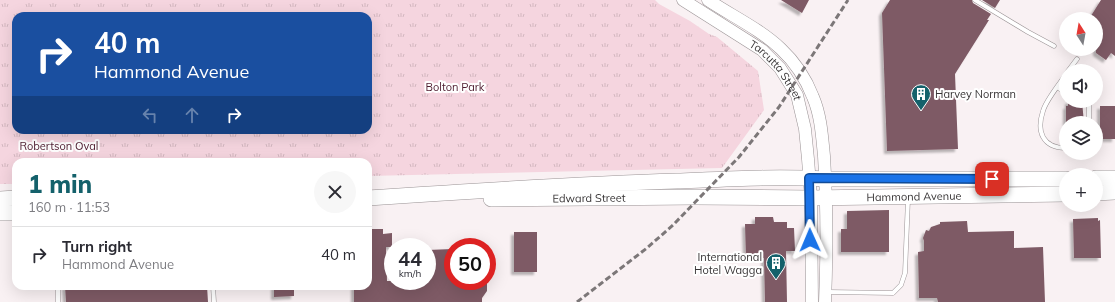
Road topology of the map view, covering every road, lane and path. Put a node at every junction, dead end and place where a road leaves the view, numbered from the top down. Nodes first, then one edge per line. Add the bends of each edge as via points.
1 (683, 0) edge
2 (708, 0) edge
3 (975, 0) edge
4 (1054, 46) dead end
5 (1077, 59) dead end
6 (1073, 64) edge
7 (1058, 86) edge
8 (1059, 148) edge
9 (809, 178) junction
10 (1103, 178) edge
11 (1115, 178) edge
12 (826, 179) junction
13 (1059, 179) edge
14 (1115, 192) edge
15 (1103, 193) edge
16 (1059, 194) edge
17 (908, 196) junction
18 (12, 198) edge
19 (372, 198) edge
20 (372, 198) edge
21 (811, 198) junction
22 (826, 198) junction
23 (0, 199) edge
24 (0, 213) edge
25 (12, 213) edge
26 (58, 290) edge
27 (213, 290) edge
28 (825, 297) edge
29 (58, 302) edge
30 (214, 302) edge
31 (812, 302) edge

1 - 9 street, Tarcutta Street via 762,50 788,79 797,95 802,112
2 - 12 street, Tarcutta Street via 769,39 799,71 818,114 822,130
3 - 4 lane
5 - 6 lane
7 - 8 lane via 1043,110 1041,135 1049,144
9 - 12 highway, Hammond Avenue
9 - 19 highway, Edward Street via 576,184
9 - 21 street, Tarcutta Street
10 - 11 highway
12 - 13 highway, Hammond Avenue
12 - 22 street, Tarcutta Street
14 - 15 highway
16 - 17 highway, Hammond Avenue
17 - 22 highway, Hammond Avenue
17 - 28 lane via 905,273 902,285 893,293
18 - 23 highway
20 - 21 highway, Edward Street
21 - 22 highway, Hammond Avenue
21 - 31 street, Tarcutta Street
22 - 28 street, Tarcutta Street
24 - 25 highway
26 - 29 lane
27 - 30 lane

